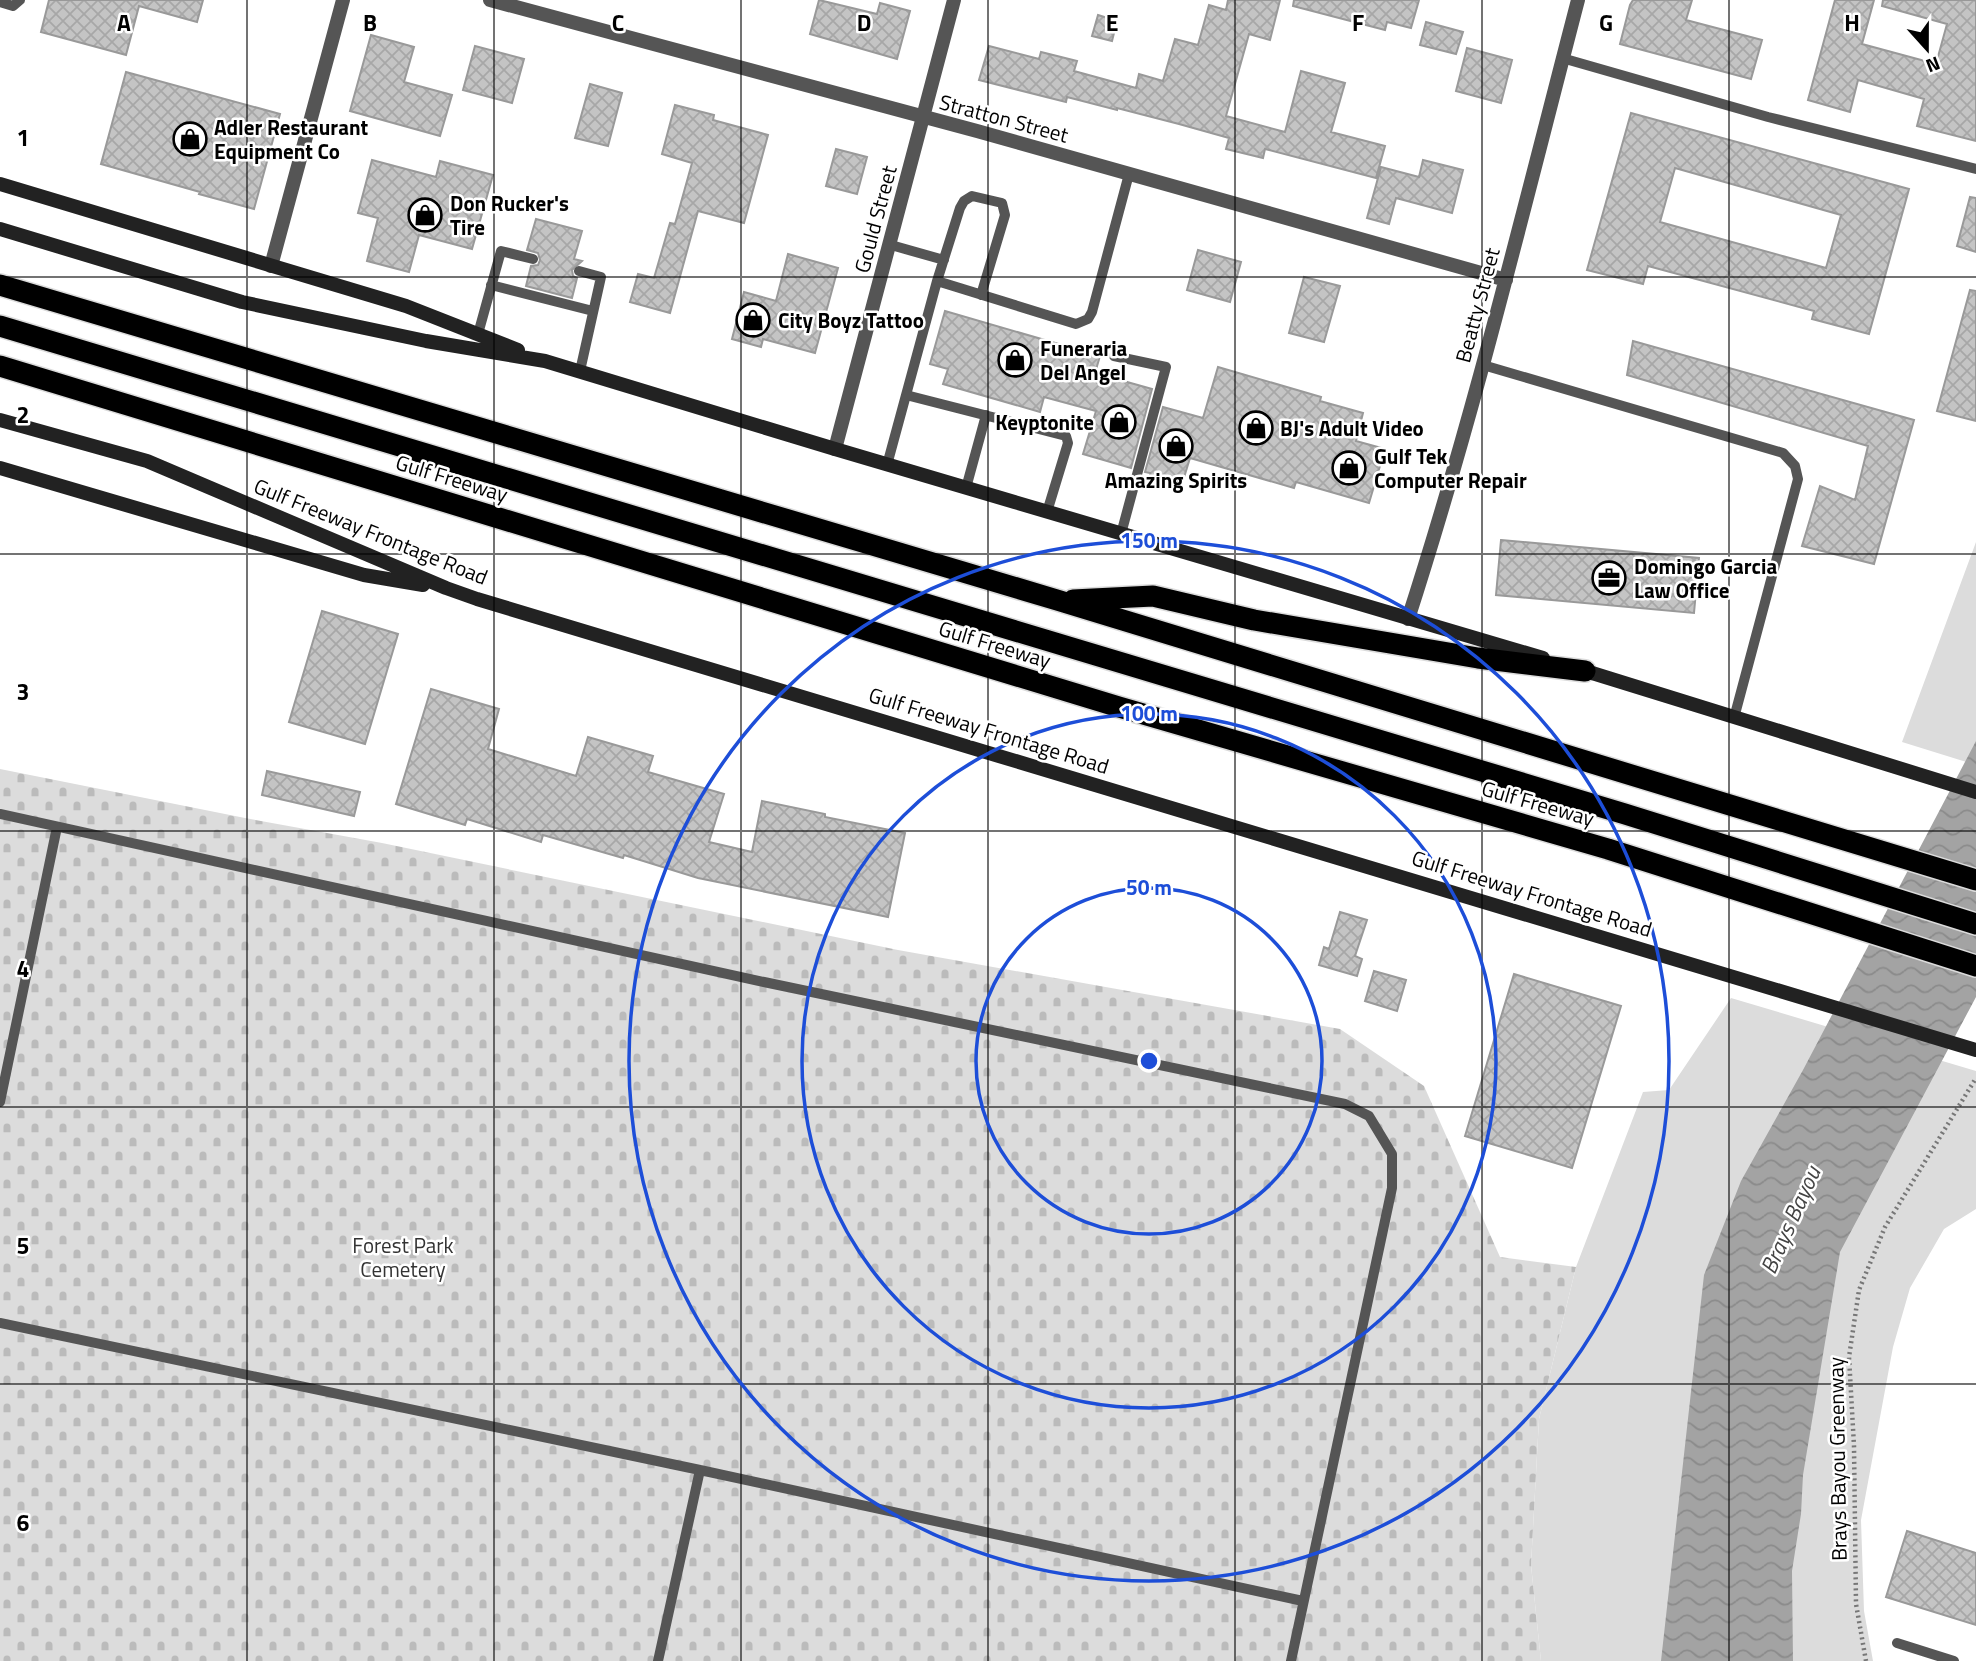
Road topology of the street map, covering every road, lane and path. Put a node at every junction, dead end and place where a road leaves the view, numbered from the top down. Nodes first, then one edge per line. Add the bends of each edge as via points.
1 (20, 0) edge
2 (343, 0) edge
3 (490, 0) edge
4 (954, 0) edge
5 (1577, 0) edge
6 (0, 2) edge
7 (1562, 58) junction
8 (923, 117) junction
9 (1976, 169) edge
10 (1129, 174) junction
11 (0, 184) edge
12 (0, 229) edge
13 (891, 246) junction
14 (533, 259) dead end
15 (944, 260) junction
16 (271, 266) junction
17 (579, 271) dead end
18 (1507, 280) junction
19 (937, 281) junction
20 (0, 285) edge
21 (491, 285) junction
22 (981, 295) junction
23 (593, 311) junction
24 (0, 326) edge
25 (478, 334) junction
26 (1114, 356) dead end
27 (545, 361) junction
28 (1483, 365) junction
29 (0, 366) edge
30 (580, 372) junction
31 (0, 380) edge
32 (52, 381) junction
33 (906, 395) junction
34 (986, 415) junction
35 (0, 420) edge
36 (835, 449) junction
37 (887, 465) junction
38 (0, 468) edge
39 (966, 488) junction
40 (1048, 512) junction
41 (1121, 534) junction
42 (446, 588) junction
43 (1057, 600) junction
44 (1408, 619) junction
45 (1585, 671) junction
46 (1734, 718) junction
47 (1976, 792) edge
48 (0, 814) edge
49 (57, 827) junction
50 (1976, 880) edge
51 (1976, 924) edge
52 (1976, 966) edge
53 (1976, 1051) edge
54 (1976, 1077) edge
55 (0, 1102) edge
56 (0, 1323) edge
57 (700, 1470) junction
58 (1303, 1601) junction
59 (1897, 1643) dead end
60 (658, 1661) edge
61 (1291, 1661) edge
62 (1867, 1661) edge
63 (1954, 1661) edge

1 - 6 lane via 13,6
2 - 16 street
3 - 8 street, Stratton Street
4 - 8 street, Gould Street
5 - 7 street, Beatty Street
7 - 9 lane via 1768,117
7 - 18 street, Beatty Street
8 - 10 street, Stratton Street
8 - 13 street, Gould Street
10 - 18 street, Stratton Street
10 - 22 lane via 1088,319 1076,324
11 - 16 main road
12 - 27 main road via 242,302
13 - 15 lane
13 - 36 street, Gould Street
14 - 21 lane via 501,251
15 - 19 lane
15 - 22 lane via 964,201 972,196 1002,203 1005,215
16 - 25 main road via 406,306
17 - 23 lane via 601,277
18 - 28 street, Beatty Street
19 - 22 lane
19 - 33 lane
20 - 43 highway
21 - 23 lane
21 - 25 lane
23 - 30 lane
24 - 51 highway, Gulf Freeway via 1625,814
25 - 27 main road
26 - 41 lane via 1166,367
27 - 30 main road
28 - 44 street, Beatty Street
28 - 46 lane via 1783,453 1795,466 1798,479
29 - 32 highway, Gulf Freeway
30 - 36 main road
31 - 32 highway
32 - 52 highway, Gulf Freeway via 1119,707 1608,849
33 - 34 lane
33 - 37 lane
34 - 39 lane
34 - 40 lane via 1066,436 1068,443
35 - 42 main road, Gulf Freeway Frontage Road via 147,461
36 - 37 main road
37 - 39 main road
38 - 42 main road via 364,575
39 - 40 main road
40 - 41 main road
41 - 44 main road
42 - 53 main road, Gulf Freeway Frontage Road
43 - 45 highway via 1153,596 1254,620 1464,656
43 - 50 highway
44 - 45 main road
45 - 46 main road
46 - 47 main road
48 - 49 lane
49 - 55 lane
49 - 58 lane via 1345,1104 1369,1116 1392,1154 1392,1188
54 - 62 path, Brays Bayou Greenway via 1885,1227 1859,1290 1849,1357 1856,1604
56 - 57 lane
57 - 58 lane
57 - 60 lane
58 - 61 lane
59 - 63 lane

